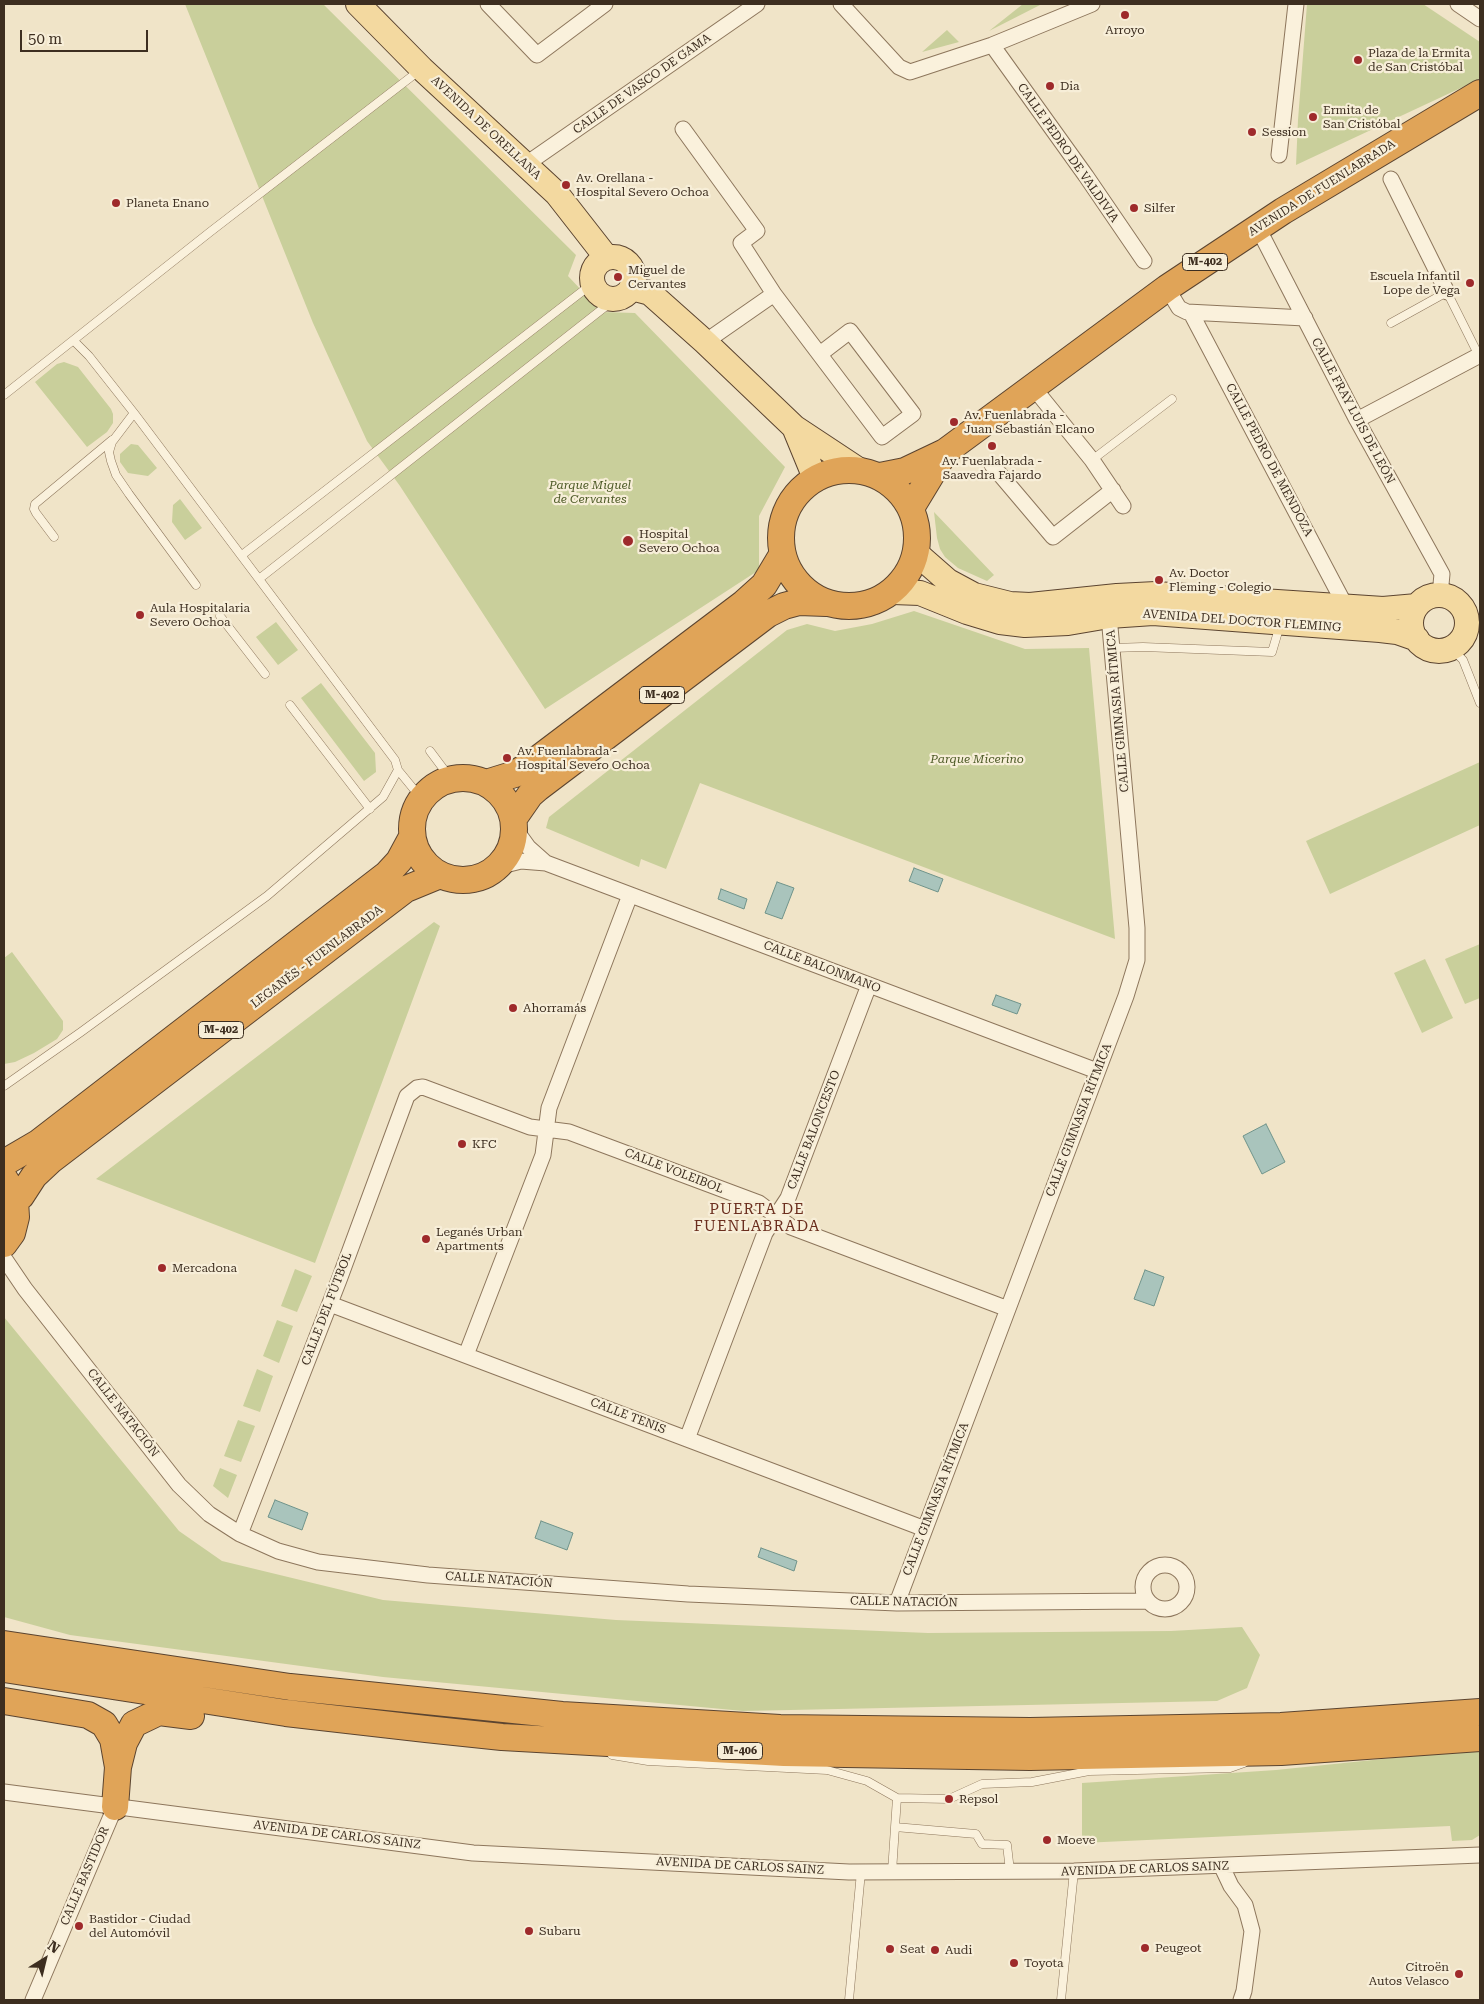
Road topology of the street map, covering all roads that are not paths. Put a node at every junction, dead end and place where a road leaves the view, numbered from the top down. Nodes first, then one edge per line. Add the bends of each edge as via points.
1 (358, 4) edge
2 (488, 4) edge
3 (605, 4) edge
4 (757, 4) edge
5 (842, 4) edge
6 (1092, 4) edge
7 (1296, 4) edge
8 (1458, 4) edge
9 (1480, 19) edge
10 (992, 45) junction
11 (422, 69) junction
12 (1480, 93) edge
13 (683, 129) dead end
14 (1279, 155) dead end
15 (526, 165) junction
16 (1391, 180) dead end
17 (1258, 228) junction
18 (608, 258) junction
19 (1144, 261) dead end
20 (593, 283) junction
21 (1167, 288) junction
22 (1447, 292) junction
23 (623, 293) junction
24 (774, 294) junction
25 (1191, 313) junction
26 (1304, 318) junction
27 (1391, 324) dead end
28 (74, 341) junction
29 (705, 342) junction
30 (820, 354) junction
31 (1480, 356) edge
32 (1033, 386) junction
33 (4, 395) edge
34 (1172, 399) dead end
35 (134, 413) junction
36 (1357, 420) junction
37 (794, 426) junction
38 (116, 438) junction
39 (945, 452) junction
40 (1092, 460) junction
41 (992, 465) dead end
42 (869, 473) junction
43 (815, 478) junction
44 (1114, 490) junction
45 (1123, 506) dead end
46 (911, 508) junction
47 (54, 537) dead end
48 (916, 553) junction
49 (242, 555) junction
50 (782, 555) junction
51 (259, 579) junction
52 (196, 585) dead end
53 (893, 592) junction
54 (1449, 598) junction
55 (826, 602) junction
56 (1417, 606) junction
57 (1346, 607) junction
58 (1480, 612) edge
59 (220, 616) dead end
60 (1109, 616) junction
61 (1280, 624) junction
62 (1416, 639) junction
63 (1466, 639) edge
64 (1112, 648) junction
65 (266, 674) dead end
66 (1480, 703) edge
67 (290, 704) dead end
68 (430, 751) dead end
69 (398, 770) junction
70 (451, 779) junction
71 (486, 783) junction
72 (421, 798) junction
73 (370, 808) junction
74 (514, 823) junction
75 (412, 837) junction
76 (546, 863) junction
77 (497, 867) junction
78 (440, 875) junction
79 (630, 895) junction
80 (869, 985) junction
81 (1097, 1071) junction
82 (6, 1082) edge
83 (417, 1088) joint
84 (547, 1128) junction
85 (4, 1162) edge
86 (9, 1190) edge
87 (776, 1216) junction
88 (4, 1244) edge
89 (4, 1258) edge
90 (330, 1304) junction
91 (1008, 1309) junction
92 (466, 1355) junction
93 (687, 1438) junction
94 (925, 1529) junction
95 (240, 1534) junction
96 (1145, 1596) dead end
97 (897, 1603) junction
98 (4, 1639) edge
99 (4, 1644) edge
100 (37, 1650) junction
101 (4, 1669) edge
102 (4, 1675) edge
103 (59, 1679) junction
104 (4, 1701) edge
105 (1480, 1712) edge
106 (426, 1729) junction
107 (502, 1737) junction
108 (1480, 1738) edge
109 (580, 1750) dead end
110 (1281, 1752) junction
111 (600, 1753) dead end
112 (118, 1767) junction
113 (4, 1792) edge
114 (897, 1798) junction
115 (115, 1807) junction
116 (895, 1827) junction
117 (1480, 1855) edge
118 (1222, 1867) junction
119 (1074, 1871) junction
120 (861, 1872) junction
121 (892, 1872) junction
122 (1010, 1872) junction
123 (33, 2000) edge
124 (849, 2000) edge
125 (1061, 2000) edge
126 (1241, 2000) edge

1 - 11 main road, AVENIDA DE ORELLANA
2 - 3 street via 537,55
4 - 15 street, CALLE DE VASCO DE GAMA
5 - 10 street via 898,67 910,72
6 - 10 street
7 - 14 street
8 - 9 street
10 - 19 street, CALLE PEDRO DE VALDIVIA
11 - 15 main road, AVENIDA DE ORELLANA
11 - 28 lane
12 - 17 highway, AVENIDA DE FUENLABRADA / M-402
13 - 24 street via 757,231 742,243
15 - 18 main road, AVENIDA DE ORELLANA via 557,194
16 - 22 street
17 - 21 highway, AVENIDA DE FUENLABRADA / M-402
17 - 26 street, CALLE FRAY LUIS DE LEÓN
18 - 20 main road via 596,266
18 - 23 main road, AVENIDA DE ORELLANA via 621,259 631,268 633,282
20 - 23 main road via 602,296
20 - 49 lane
21 - 25 street via 1179,308
21 - 32 highway, AVENIDA DE FUENLABRADA / M-402
22 - 27 lane
22 - 31 lane
23 - 29 main road via 650,293
23 - 51 lane
24 - 29 street
24 - 30 street
25 - 26 street
25 - 57 street, CALLE PEDRO DE MENDOZA
26 - 36 street, CALLE FRAY LUIS DE LEÓN
28 - 33 lane
28 - 35 lane
29 - 37 main road
30 - 30 street via 882,436 913,414 850,331
31 - 36 street
32 - 39 highway, AVENIDA DE FUENLABRADA / M-402
32 - 40 street
34 - 40 lane
35 - 38 lane
35 - 49 lane
36 - 54 street, CALLE FRAY LUIS DE LEÓN via 1442,574
37 - 42 main road
37 - 43 main road
38 - 47 lane via 35,504 36,513
38 - 52 lane via 109,452 116,475
39 - 42 highway, AVENIDA DE FUENLABRADA via 905,471
39 - 46 highway, AVENIDA DE FUENLABRADA
40 - 44 street
41 - 44 street via 1053,537
42 - 43 highway via 836,470
42 - 46 highway via 898,490
43 - 50 highway via 797,492 785,511 780,532
44 - 45 street
46 - 48 highway via 918,530
48 - 53 highway via 908,574
48 - 57 main road, AVENIDA DEL DOCTOR FLEMING via 948,581 974,595 1010,604 1156,594
49 - 51 lane
50 - 55 highway via 791,576 807,593
50 - 71 highway, M-402 via 764,585 744,603 539,758 515,774
51 - 69 lane via 395,760
53 - 55 highway via 873,603 850,607
53 - 60 main road, AVENIDA DEL DOCTOR FLEMING via 920,593 1000,622 1042,625
54 - 56 main road via 1432,595
54 - 58 main road
54 - 63 main road via 1463,608 1467,616
55 - 74 highway, M-402 via 790,604 763,618 538,788 530,795
56 - 57 main road, AVENIDA DEL DOCTOR FLEMING via 1383,609
56 - 62 main road via 1411,622
59 - 65 lane
60 - 61 main road, AVENIDA DEL DOCTOR FLEMING via 1153,614
60 - 64 street, CALLE GIMNASIA RÍTMICA
61 - 62 main road, AVENIDA DEL DOCTOR FLEMING via 1397,632
61 - 64 lane via 1272,652
62 - 63 main road via 1432,650 1442,651
63 - 66 lane via 1463,660
64 - 81 street, CALLE GIMNASIA RÍTMICA via 1138,946 1133,976
67 - 73 lane
68 - 70 lane
69 - 72 lane
69 - 73 lane via 383,797
70 - 71 highway via 463,777
70 - 72 highway
71 - 74 highway via 508,804
72 - 75 highway, LEGANÉS - FUENLABRADA / M-402 via 415,810
73 - 82 lane via 266,896 81,1032
74 - 76 street, CALLE BALONMANO via 523,842
74 - 77 highway, M-402 via 512,847
75 - 78 highway via 417,852
75 - 85 highway, LEGANÉS - FUENLABRADA / M-402 via 399,861 387,874 38,1143
76 - 77 street, CALLE BALONMANO via 521,861
76 - 79 street, CALLE BALONMANO
77 - 78 highway, M-402 via 474,879 457,880
78 - 86 highway, LEGANÉS - FUENLABRADA / M-402 via 406,889 50,1161 34,1176 21,1196
79 - 80 street, CALLE BALONMANO
79 - 84 street via 549,1108
80 - 81 street, CALLE BALONMANO
80 - 87 street, CALLE BALONCESTO via 788,1198
81 - 91 street, CALLE GIMNASIA RÍTMICA
83 - 84 street, CALLE VOLEIBOL via 423,1087 530,1127
83 - 90 street, CALLE DEL FÚTBOL via 407,1096
84 - 87 street, CALLE VOLEIBOL via 569,1132 752,1201
84 - 92 street via 543,1155
86 - 88 highway via 16,1217 12,1233
87 - 91 street, CALLE VOLEIBOL via 791,1226
87 - 93 street, CALLE BALONCESTO via 765,1233
89 - 95 street, CALLE NATACIÓN via 31,1297 180,1485 209,1514
90 - 92 street, CALLE TENIS
90 - 95 street, CALLE DEL FÚTBOL
91 - 94 street, CALLE GIMNASIA RÍTMICA
92 - 93 street, CALLE TENIS
93 - 94 street, CALLE TENIS
94 - 97 street, CALLE GIMNASIA RÍTMICA
95 - 97 street, CALLE NATACIÓN via 278,1551 318,1562 428,1575 688,1594
96 - 97 street, CALLE NATACIÓN via 1129,1601
98 - 100 highway, M-406
99 - 100 highway, M-406
100 - 105 highway, M-406 via 290,1688 562,1715 780,1728 1030,1731 1281,1726
101 - 103 highway, M-406
102 - 103 highway, M-406
103 - 106 highway, M-406 via 286,1713
104 - 112 highway via 88,1715 104,1724 113,1739
106 - 107 highway, M-406
106 - 112 highway via 284,1728 158,1712 134,1724 124,1743
107 - 109 lane
107 - 110 highway, M-406 via 784,1754 1030,1757
108 - 110 highway, M-406
110 - 114 lane via 1230,1768 1089,1771 1032,1782 982,1784 949,1799
111 - 114 lane via 648,1762 827,1770 867,1781
112 - 115 highway
113 - 115 street, AVENIDA DE CARLOS SAINZ
114 - 116 lane
115 - 120 street, AVENIDA DE CARLOS SAINZ via 473,1853
115 - 123 street, CALLE BASTIDOR
116 - 121 lane
116 - 122 lane via 976,1834 982,1844 1007,1845
117 - 118 street, AVENIDA DE CARLOS SAINZ
118 - 119 street, AVENIDA DE CARLOS SAINZ
118 - 126 street via 1245,1905 1252,1931
119 - 122 street, AVENIDA DE CARLOS SAINZ
119 - 125 lane
120 - 121 street, AVENIDA DE CARLOS SAINZ
120 - 124 lane
121 - 122 street, AVENIDA DE CARLOS SAINZ

